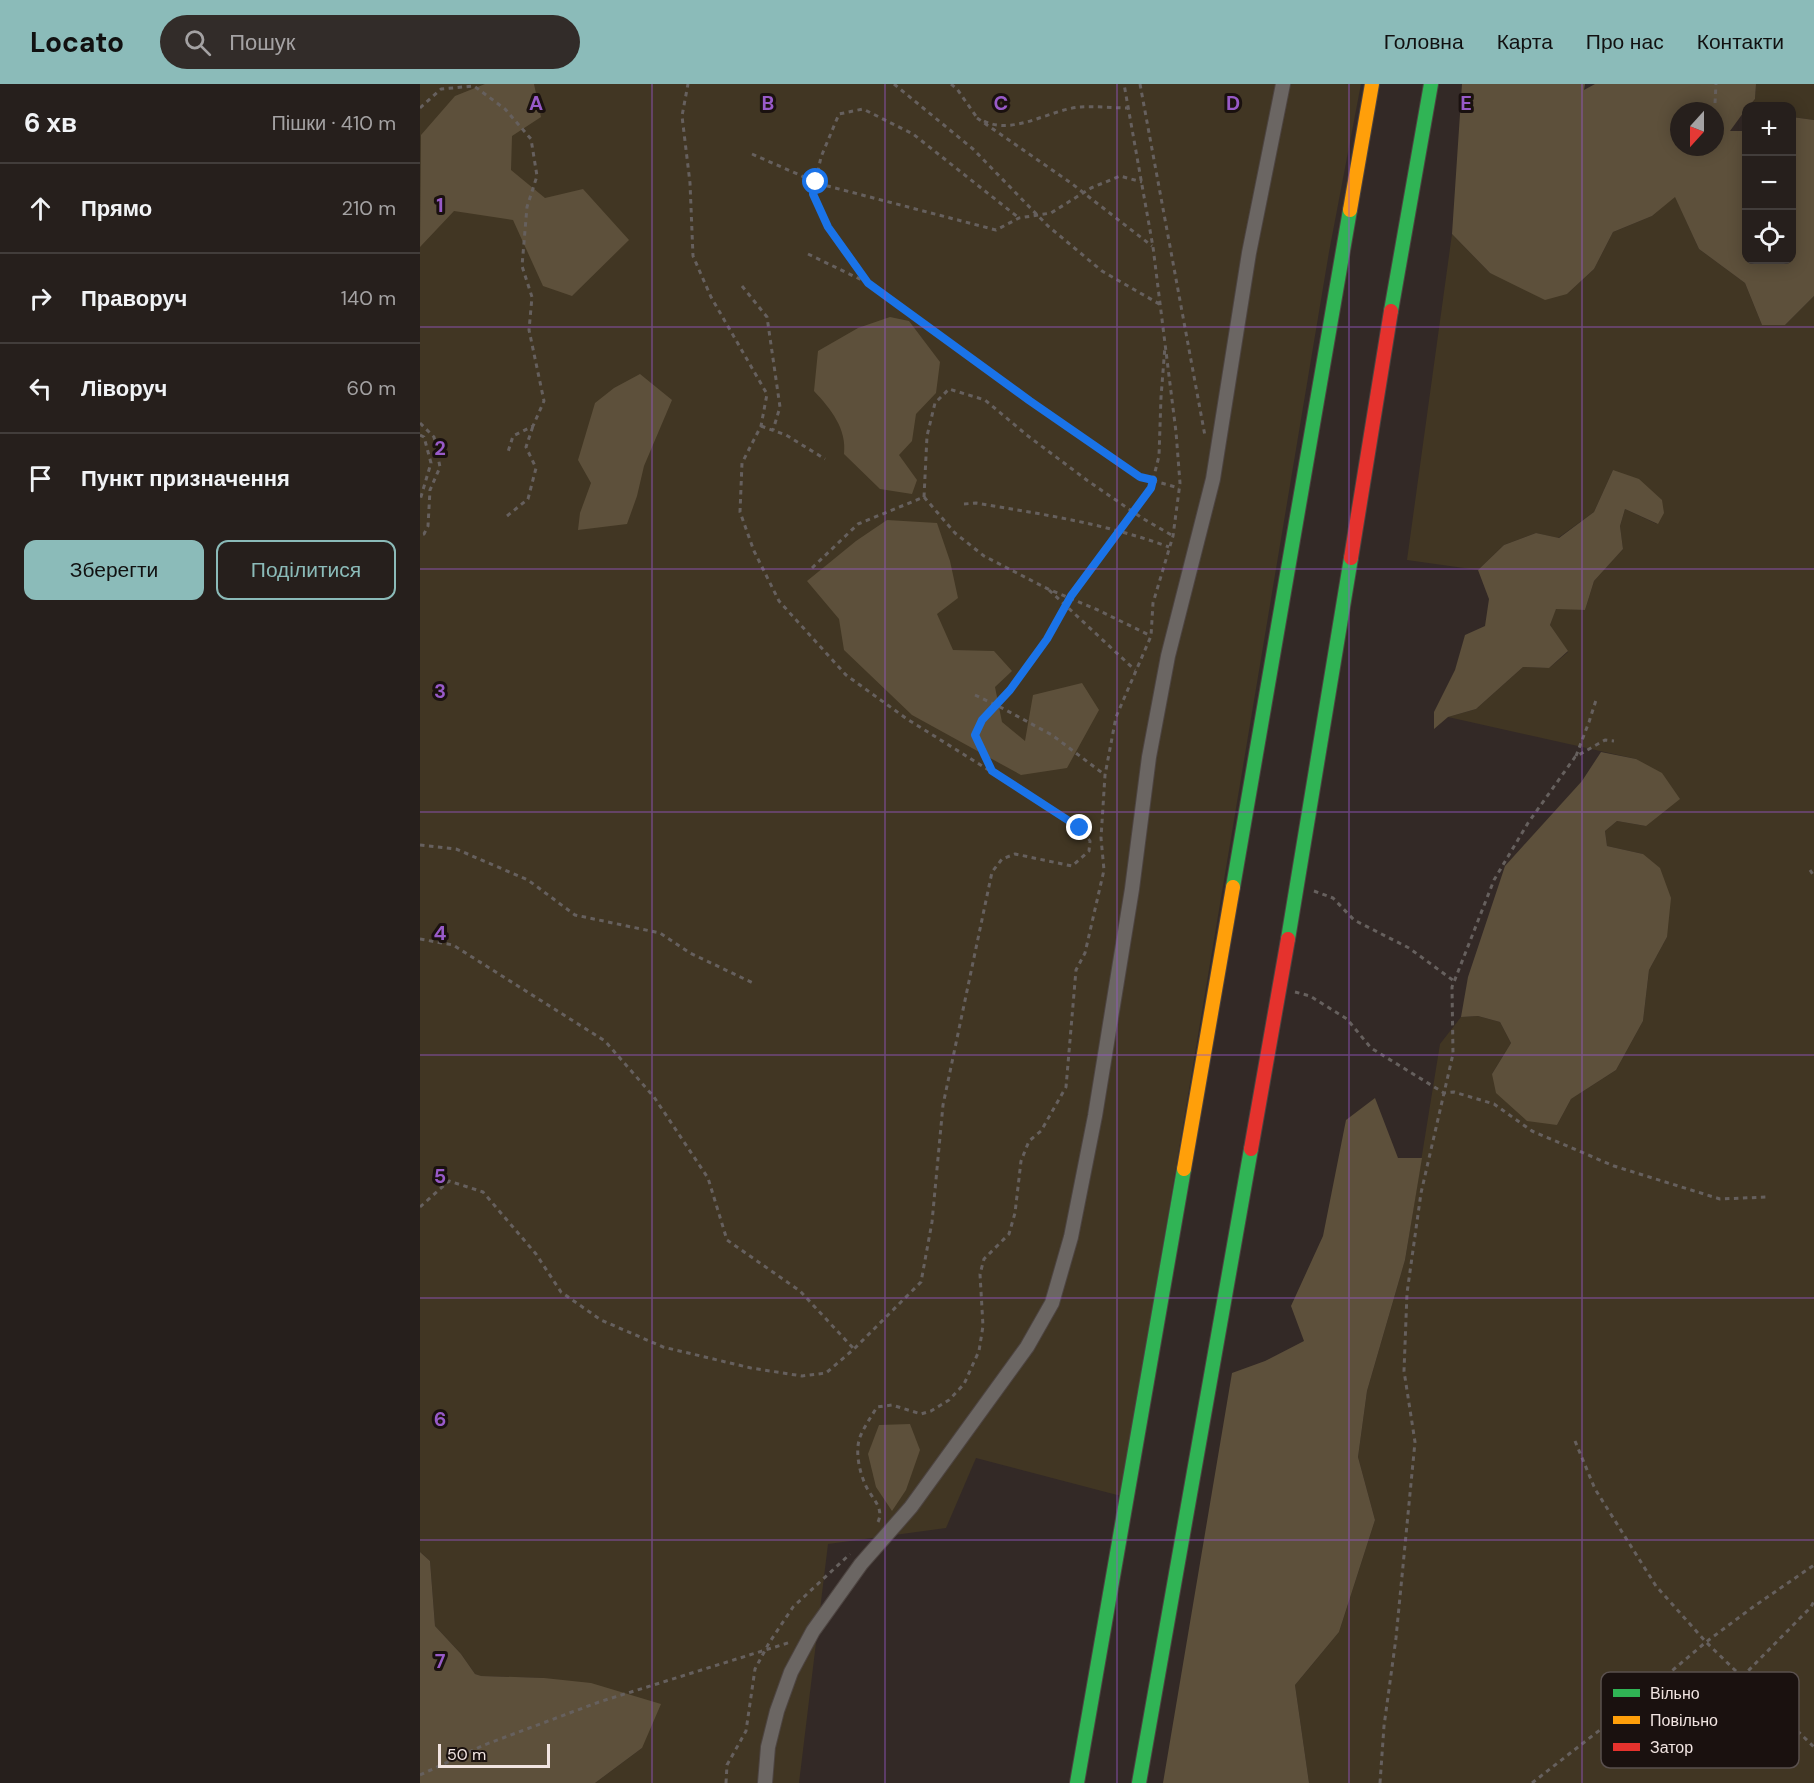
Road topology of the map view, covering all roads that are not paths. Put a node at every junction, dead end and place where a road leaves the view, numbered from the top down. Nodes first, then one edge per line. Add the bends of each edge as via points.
1 (1283, 84) edge
2 (1372, 84) edge
3 (1431, 84) edge
4 (765, 1783) edge
5 (1077, 1783) edge
6 (1139, 1783) edge

1 - 4 street via 1249,253 1213,479 1168,656 1149,757 1095,1116 1071,1238 1052,1303 1027,1347 918,1498 861,1564 813,1631 791,1672 777,1711
2 - 5 main road
3 - 6 main road via 1297,885

